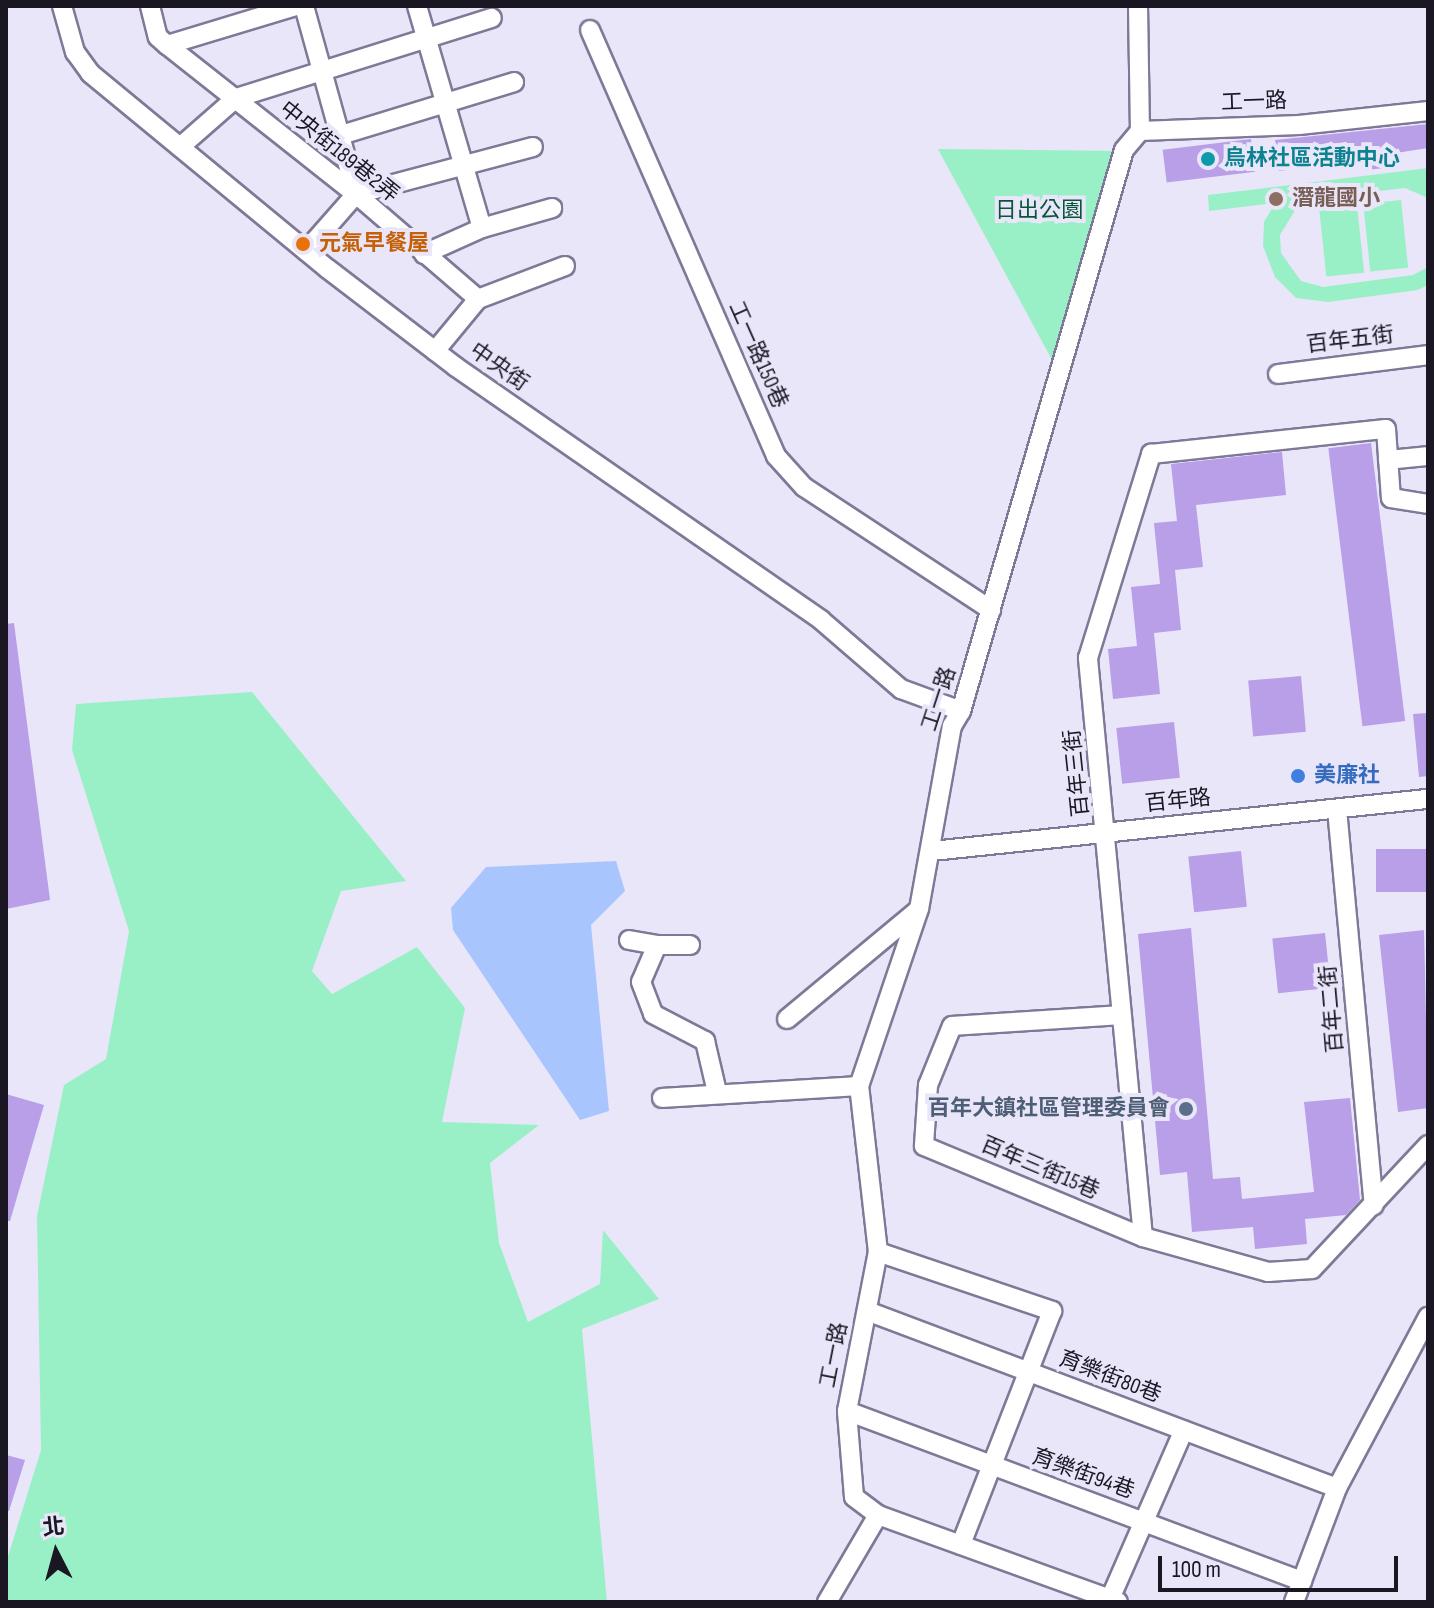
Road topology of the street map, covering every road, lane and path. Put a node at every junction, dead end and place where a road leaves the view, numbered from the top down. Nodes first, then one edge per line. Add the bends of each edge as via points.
1 (62, 6) edge
2 (150, 6) edge
3 (296, 6) edge
4 (304, 6) edge
5 (417, 6) edge
6 (1138, 6) edge
7 (492, 18) dead end
8 (590, 30) dead end
9 (426, 40) junction
10 (167, 45) junction
11 (321, 72) junction
12 (514, 82) dead end
13 (236, 98) junction
14 (445, 103) junction
15 (1428, 111) edge
16 (1140, 131) junction
17 (341, 135) junction
18 (180, 147) junction
19 (533, 147) dead end
20 (464, 167) junction
21 (356, 194) junction
22 (552, 208) dead end
23 (482, 228) junction
24 (306, 251) junction
25 (424, 254) junction
26 (565, 266) dead end
27 (478, 299) junction
28 (435, 351) junction
29 (1428, 355) edge
30 (1278, 374) dead end
31 (1428, 456) edge
32 (1388, 460) junction
33 (1428, 504) edge
34 (991, 610) junction
35 (961, 711) junction
36 (1428, 799) edge
37 (1337, 809) junction
38 (1108, 833) junction
39 (932, 851) junction
40 (919, 909) junction
41 (629, 940) dead end
42 (657, 945) junction
43 (690, 945) dead end
44 (1121, 1015) junction
45 (787, 1019) dead end
46 (859, 1086) junction
47 (717, 1092) junction
48 (662, 1098) dead end
49 (1428, 1145) edge
50 (1374, 1205) junction
51 (1143, 1237) junction
52 (878, 1252) junction
53 (867, 1311) junction
54 (1428, 1317) edge
55 (1032, 1373) junction
56 (847, 1411) junction
57 (1184, 1430) junction
58 (995, 1467) junction
59 (1337, 1488) junction
60 (878, 1515) junction
61 (1143, 1522) junction
62 (961, 1545) junction
63 (1302, 1581) junction
64 (1114, 1601) edge
65 (827, 1602) edge
66 (1294, 1602) edge

1 - 18 street, 中央街 via 75,52 90,73
2 - 10 street via 158,37
3 - 10 street
4 - 11 street
5 - 9 street
6 - 16 street
7 - 9 street
8 - 34 street, 工一路150巷 via 776,456 804,487
9 - 11 street
9 - 14 street
10 - 13 street, 中央街189巷2弄
11 - 13 street
11 - 17 street
12 - 14 street
13 - 18 street
13 - 21 street, 中央街189巷2弄
14 - 17 street
14 - 20 street
15 - 16 street, 工一路 via 1299,125
16 - 34 street, 工一路 via 1124,150
17 - 21 street
18 - 24 street, 中央街
19 - 20 street
20 - 21 street
20 - 23 street
21 - 24 street
21 - 25 street, 中央街189巷2弄
22 - 23 street
23 - 25 street
24 - 28 street, 中央街
25 - 27 street, 中央街189巷2弄
26 - 27 street
27 - 28 street
28 - 35 street, 中央街 via 821,620 901,689
29 - 30 street, 百年五街
31 - 32 street
32 - 33 street via 1391,498
32 - 38 street, 百年三街 via 1386,429 1151,454 1088,658
34 - 35 street, 工一路
35 - 39 street, 工一路 via 952,726
36 - 37 street, 百年路
37 - 38 street, 百年路
37 - 50 street, 百年二街
38 - 39 street, 百年路
38 - 44 street, 百年三街
39 - 40 street, 工一路
40 - 45 street
40 - 46 street, 工一路
41 - 42 street
42 - 43 street
42 - 47 street via 641,982 653,1014 705,1041
44 - 51 street, 百年三街
44 - 51 street, 百年三街15巷 via 952,1026 928,1085 924,1146
46 - 47 street
46 - 52 street, 工一路
47 - 48 street
49 - 50 street
50 - 51 street via 1312,1269 1268,1272
52 - 53 street, 工一路
52 - 55 street via 1052,1311
53 - 55 street, 育樂街80巷
53 - 56 street, 工一路
54 - 59 street
55 - 57 street, 育樂街80巷
55 - 58 street
56 - 58 street, 育樂街94巷
56 - 60 street, 工一路 via 854,1497
57 - 59 street, 育樂街80巷
57 - 61 street
58 - 61 street, 育樂街94巷
58 - 62 street
59 - 63 street
60 - 62 street
60 - 65 street
61 - 63 street, 育樂街94巷
61 - 64 street
62 - 64 street
63 - 66 street

